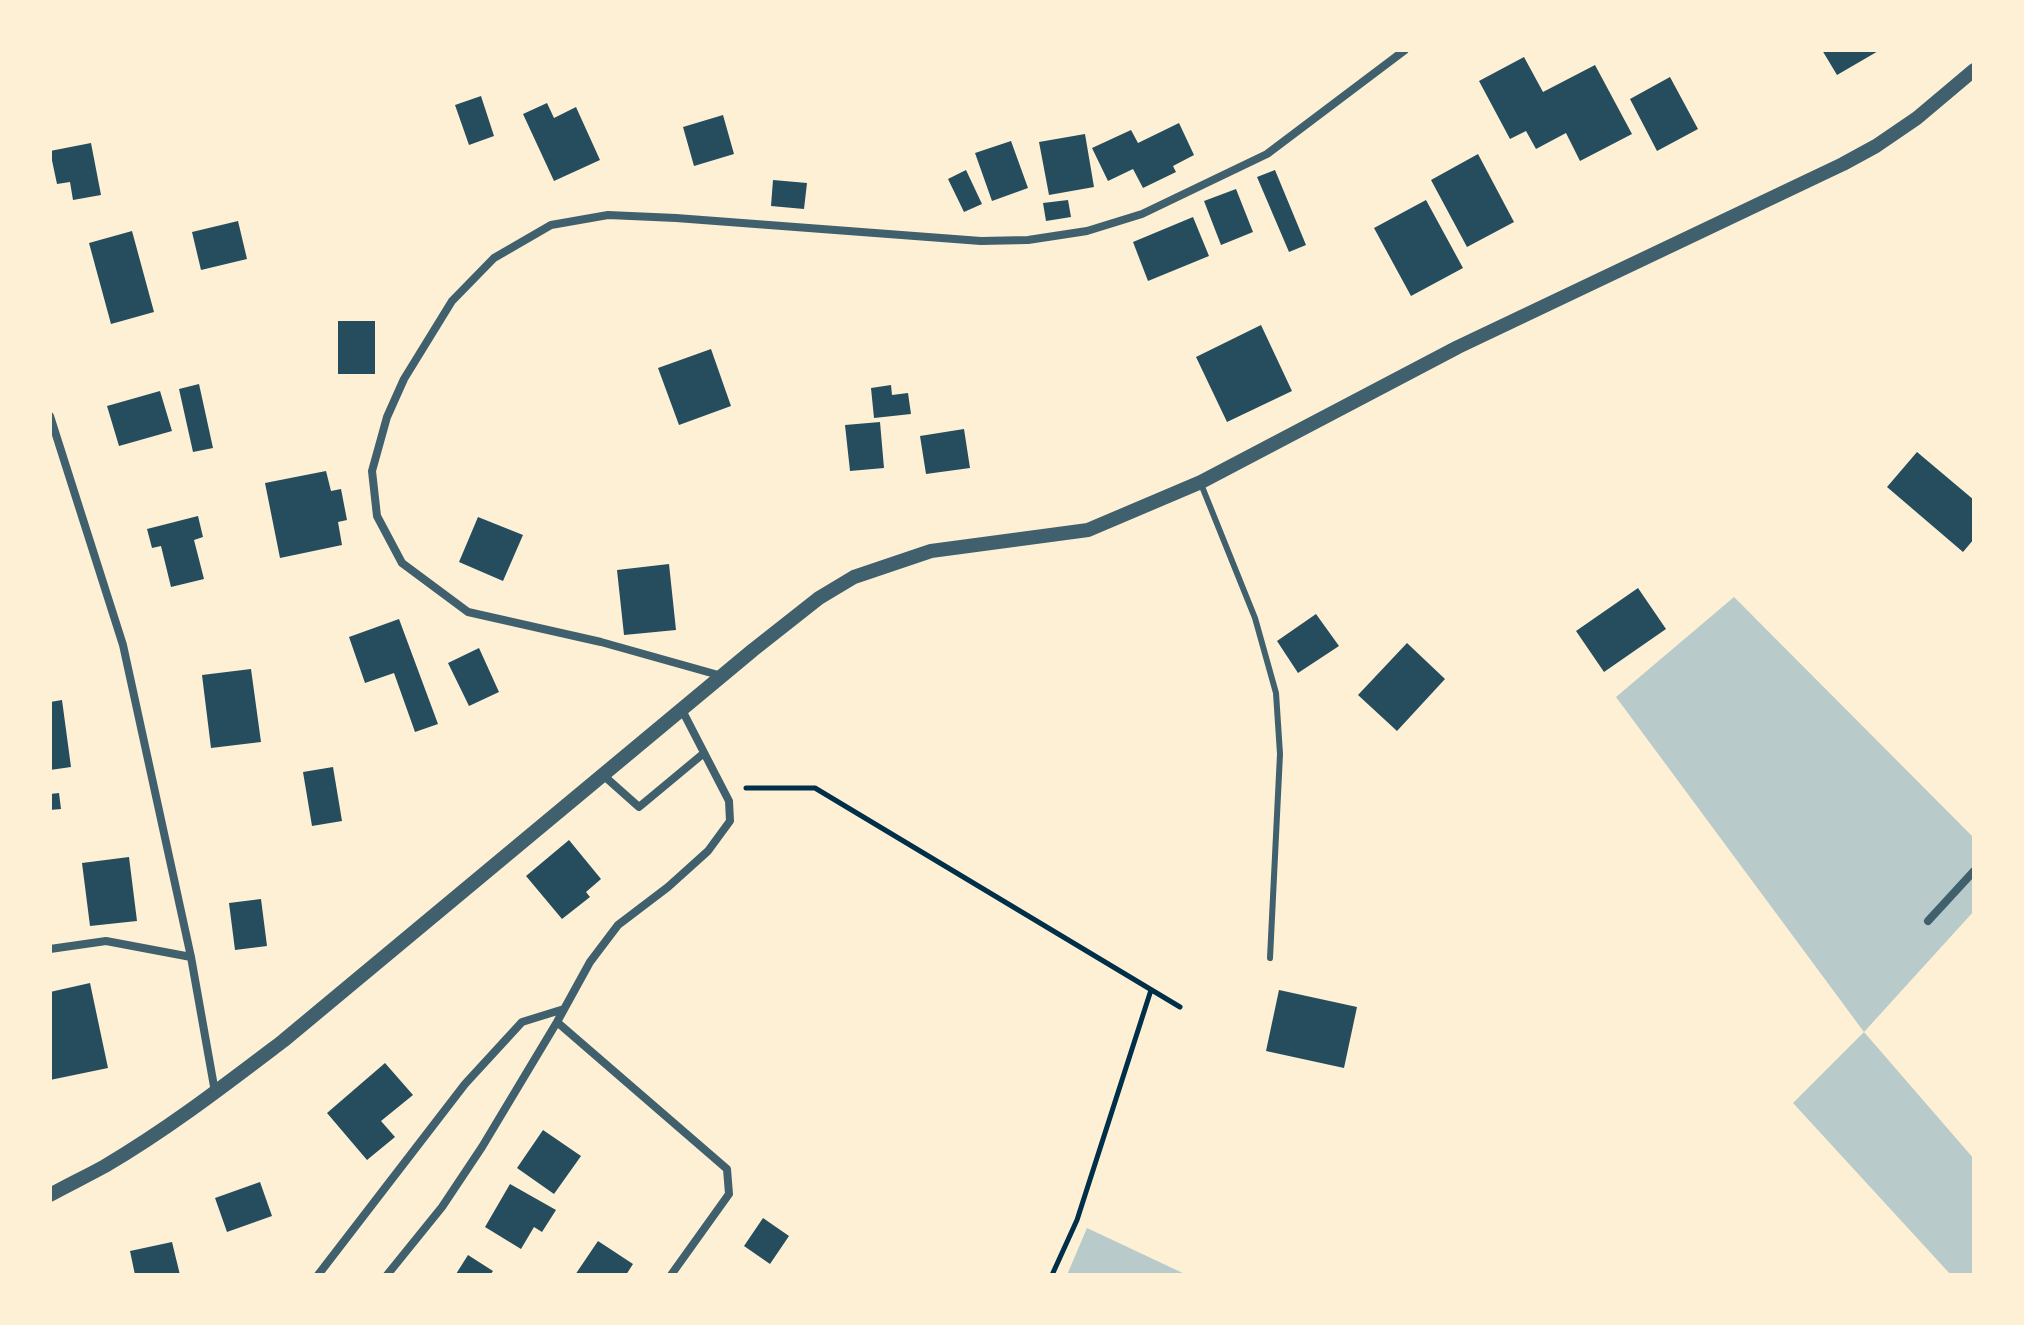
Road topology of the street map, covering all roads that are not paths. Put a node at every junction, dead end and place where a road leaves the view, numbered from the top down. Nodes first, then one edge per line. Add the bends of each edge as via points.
1 (1405, 50) edge
2 (1974, 70) edge
3 (50, 416) edge
4 (1201, 482) junction
5 (722, 676) junction
6 (682, 710) junction
7 (704, 753) junction
8 (603, 775) junction
9 (1974, 871) edge
10 (1928, 921) dead end
11 (50, 949) edge
12 (191, 957) junction
13 (1270, 958) dead end
14 (565, 1009) junction
15 (557, 1022) junction
16 (215, 1092) junction
17 (50, 1195) edge
18 (318, 1275) edge
19 (387, 1275) edge
20 (671, 1275) edge

1 - 5 street via 1267,154 1142,214 1087,231 981,241 608,215 551,225 494,258 452,301 387,417 372,471 377,516 402,563 468,612
2 - 4 street via 1917,118 1843,164 1458,347
3 - 12 street via 123,645
4 - 5 street via 1088,530 931,551 854,577 819,598
4 - 13 lane via 1255,618 1276,693 1280,754
5 - 6 street
6 - 7 street
6 - 8 street
7 - 8 street via 639,807
7 - 14 street via 729,801 730,821 708,851 618,925
8 - 16 street
9 - 10 street
11 - 12 street via 106,941
12 - 16 street
14 - 15 street
14 - 18 street via 522,1022 465,1084
15 - 19 street via 442,1207
15 - 20 street via 727,1169 729,1194
16 - 17 street via 105,1166

